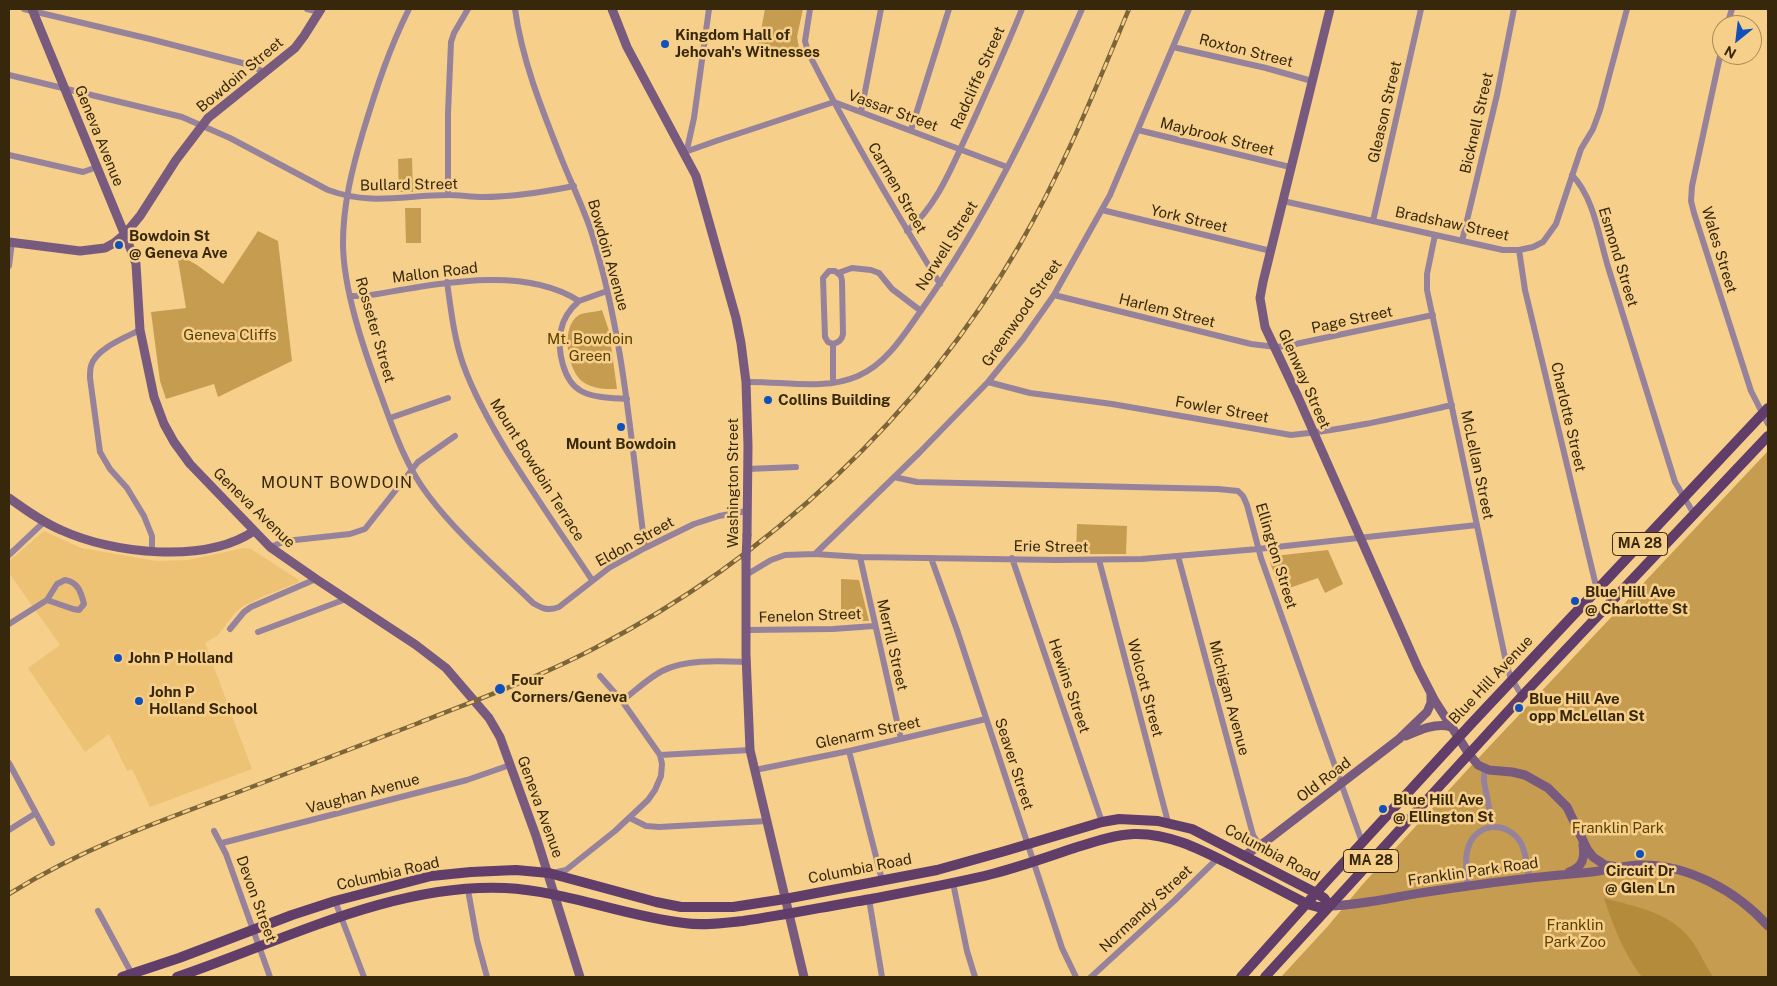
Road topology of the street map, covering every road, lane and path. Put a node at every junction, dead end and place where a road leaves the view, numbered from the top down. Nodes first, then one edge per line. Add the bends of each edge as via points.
1 (29, 9) edge
2 (307, 9) edge
3 (409, 9) edge
4 (468, 9) edge
5 (515, 9) edge
6 (612, 9) edge
7 (709, 9) edge
8 (810, 9) edge
9 (881, 9) edge
10 (949, 9) edge
11 (1022, 9) edge
12 (1082, 9) edge
13 (1189, 9) edge
14 (1330, 9) edge
15 (1421, 9) edge
16 (1514, 9) edge
17 (1627, 9) edge
18 (320, 10) edge
19 (1173, 47) junction
20 (1718, 65) edge
21 (266, 73) junction
22 (9, 75) edge
23 (1312, 81) junction
24 (65, 89) junction
25 (834, 102) junction
26 (861, 112) junction
27 (202, 124) junction
28 (911, 130) junction
29 (1138, 130) junction
30 (960, 149) junction
31 (685, 152) junction
32 (9, 155) edge
33 (97, 167) junction
34 (1007, 167) junction
35 (1290, 167) junction
36 (1572, 175) junction
37 (574, 186) junction
38 (448, 195) junction
39 (346, 197) junction
40 (1283, 201) junction
41 (1102, 210) junction
42 (1373, 221) junction
43 (907, 231) junction
44 (125, 234) junction
45 (1435, 235) junction
46 (10, 242) edge
47 (1462, 242) junction
48 (1520, 250) junction
49 (1271, 251) junction
50 (9, 266) edge
51 (838, 273) junction
52 (447, 282) junction
53 (940, 284) junction
54 (607, 291) junction
55 (1054, 295) junction
56 (350, 296) junction
57 (579, 301) junction
58 (921, 311) junction
59 (1433, 315) junction
60 (140, 330) junction
61 (833, 344) junction
62 (1276, 347) junction
63 (746, 382) junction
64 (988, 382) junction
65 (833, 383) junction
66 (448, 398) dead end
67 (627, 399) junction
68 (1452, 405) junction
69 (1766, 411) edge
70 (390, 418) junction
71 (1768, 424) edge
72 (1313, 433) junction
73 (454, 436) dead end
74 (1768, 436) edge
75 (796, 467) dead end
76 (747, 469) junction
77 (412, 471) junction
78 (894, 477) junction
79 (9, 498) edge
80 (1684, 499) junction
81 (747, 512) junction
82 (1694, 514) junction
83 (44, 522) junction
84 (1477, 525) junction
85 (254, 531) junction
86 (1360, 538) junction
87 (270, 547) junction
88 (645, 548) junction
89 (1258, 550) junction
90 (152, 552) junction
91 (815, 554) junction
92 (9, 555) edge
93 (1178, 556) junction
94 (860, 557) junction
95 (931, 558) junction
96 (1012, 558) junction
97 (1099, 560) junction
98 (746, 575) junction
99 (316, 580) junction
100 (592, 580) junction
101 (1597, 590) junction
102 (346, 599) junction
103 (47, 600) junction
104 (544, 609) joint
105 (9, 624) edge
106 (874, 626) junction
107 (230, 628) dead end
108 (746, 630) junction
109 (258, 632) dead end
110 (746, 662) junction
111 (600, 676) dead end
112 (1512, 680) junction
113 (1430, 694) junction
114 (1522, 696) junction
115 (622, 701) junction
116 (986, 719) junction
117 (1451, 727) junction
118 (1458, 738) junction
119 (901, 739) junction
120 (1400, 740) junction
121 (750, 750) junction
122 (849, 751) junction
123 (1469, 754) junction
124 (660, 755) junction
125 (9, 763) edge
126 (510, 766) junction
127 (1484, 769) junction
128 (755, 770) junction
129 (1341, 785) junction
130 (36, 813) junction
131 (630, 818) junction
132 (767, 821) junction
133 (1102, 822) junction
134 (1168, 822) junction
135 (1493, 827) junction
136 (9, 830) edge
137 (214, 831) dead end
138 (1582, 838) junction
139 (1362, 842) junction
140 (52, 843) dead end
141 (222, 843) junction
142 (1027, 844) junction
143 (1263, 844) junction
144 (1244, 856) junction
145 (1218, 858) junction
146 (1034, 862) junction
147 (1618, 867) junction
148 (1562, 873) junction
149 (549, 874) junction
150 (1529, 877) junction
151 (882, 880) junction
152 (953, 883) junction
153 (1467, 886) junction
154 (468, 890) junction
155 (1316, 893) junction
156 (555, 894) junction
157 (785, 899) junction
158 (869, 899) junction
159 (336, 901) junction
160 (1307, 904) junction
161 (1330, 906) junction
162 (98, 911) dead end
163 (789, 914) junction
164 (340, 917) junction
165 (1768, 926) edge
166 (253, 930) junction
167 (259, 947) junction
168 (133, 976) edge
169 (122, 977) edge
170 (180, 977) edge
171 (270, 977) edge
172 (364, 977) edge
173 (487, 977) edge
174 (580, 977) edge
175 (804, 977) edge
176 (882, 977) edge
177 (975, 977) edge
178 (1076, 977) edge
179 (1091, 977) edge
180 (1241, 977) edge
181 (1265, 977) edge

1 - 21 street via 250,65
1 - 24 main road, Geneva Avenue
2 - 18 street
3 - 39 street, Rosseter Street via 382,70
4 - 38 street via 451,42
5 - 37 street, Bowdoin Avenue via 523,54 562,162
6 - 31 main road, Washington Street via 628,47
7 - 31 street via 694,118
8 - 25 street, Carmen Street via 805,41
9 - 26 street
10 - 28 street
11 - 30 street, Radcliffe Street
12 - 34 street, Norwell Street
13 - 19 street, Greenwood Street
14 - 23 main road, Glenway Street
15 - 42 street, Gleason Street
16 - 47 street, Bicknell Street
17 - 36 street via 1600,110
18 - 21 main road, Bowdoin Street via 295,48
19 - 23 street, Roxton Street
19 - 29 street, Greenwood Street
20 - 69 street, Wales Street via 1691,201 1751,390
21 - 27 main road, Bowdoin Street
22 - 24 street, Bullard Street
23 - 35 main road, Glenway Street
24 - 27 street, Bullard Street
24 - 33 main road, Geneva Avenue
25 - 26 street, Vassar Street
25 - 31 street, Vassar Street
25 - 43 street, Carmen Street
26 - 28 street, Vassar Street
27 - 39 street, Bullard Street
27 - 44 main road, Bowdoin Street
28 - 30 street, Vassar Street
29 - 35 street, Maybrook Street
29 - 41 street, Greenwood Street
30 - 34 street, Vassar Street
30 - 43 street, Radcliffe Street via 929,207
31 - 63 main road, Washington Street via 696,176 736,318
32 - 33 street via 83,172
33 - 44 main road, Geneva Avenue
34 - 53 street, Norwell Street via 987,208
35 - 40 main road, Glenway Street
36 - 48 street, Bradshaw Street via 1551,233 1534,247
36 - 80 street, Esmond Street via 1589,201 1672,473
37 - 38 street, Bullard Street via 539,193 483,197
37 - 54 street, Bowdoin Avenue
38 - 39 street, Bullard Street via 374,200
39 - 56 street, Rosseter Street via 343,244
40 - 42 street, Bradshaw Street
40 - 49 main road, Glenway Street
41 - 49 street, York Street
41 - 55 street, Greenwood Street
42 - 45 street, Bradshaw Street
43 - 53 street, Carmen Street
44 - 46 main road, Bowdoin Street via 105,248 80,251
44 - 60 main road, Geneva Avenue via 136,264
45 - 47 street, Bradshaw Street
45 - 59 street, McLellan Street via 1426,282
46 - 50 street
47 - 48 street, Bradshaw Street
48 - 101 street, Charlotte Street via 1525,290
49 - 62 main road, Glenway Street via 1260,298 1265,327
51 - 58 street via 852,268 879,273 892,289
51 - 61 street via 842,281 843,334 839,342
51 - 61 street via 829,271 823,278 825,337
52 - 56 street, Mallon Road
52 - 57 street, Mallon Road via 477,279 532,284 566,292
52 - 100 street, Mount Bowdoin Terrace via 456,340 481,405 529,486
53 - 58 street, Norwell Street
54 - 57 street
54 - 67 street, Bowdoin Avenue
55 - 62 street, Harlem Street via 1232,340
55 - 64 street, Greenwood Street
56 - 70 street, Rosseter Street
57 - 67 street via 566,316 561,330 563,366 569,380 587,394
58 - 65 street, Norwell Street via 878,364 858,376
59 - 62 street, Page Street
59 - 68 street, McLellan Street
60 - 85 main road, Geneva Avenue via 154,398 174,442 190,464
60 - 90 street via 115,342 95,358 90,367 90,378 100,452 144,516 152,536
61 - 65 street
62 - 72 main road, Glenway Street
63 - 65 street, Norwell Street
63 - 76 main road, Washington Street
64 - 72 street, Fowler Street via 1030,393 1291,435
64 - 78 street, Greenwood Street
66 - 70 street
67 - 88 street, Bowdoin Avenue
68 - 72 street, Fowler Street
68 - 84 street, McLellan Street
69 - 71 street, Wales Street
69 - 80 main road, Blue Hill Avenue / MA 28
70 - 77 street, Rosseter Street
72 - 86 main road, Glenway Street
73 - 77 street via 418,462
74 - 82 main road, MA 28
75 - 76 street
76 - 81 main road, Washington Street
77 - 87 street via 365,529 286,541
77 - 104 street, Rosseter Street via 442,514 533,603
78 - 89 street, Ellington Street via 917,482 1230,489 1243,496
78 - 91 street, Greenwood Street
79 - 83 main road
80 - 82 street, Esmond Street
80 - 101 main road, Blue Hill Avenue / MA 28
81 - 88 street, Eldon Street via 694,524
81 - 98 main road, Washington Street, bridge
82 - 114 main road, MA 28
83 - 90 main road via 94,542
83 - 92 street
84 - 86 street, Erie Street
84 - 112 street, McLellan Street
85 - 87 main road, Geneva Avenue
85 - 90 main road via 241,540 216,547
86 - 89 street, Erie Street
86 - 113 main road, Glenway Street
87 - 99 main road, Geneva Avenue
88 - 100 street, Eldon Street
89 - 93 street, Erie Street
89 - 129 street, Ellington Street
91 - 94 street, Erie Street
91 - 98 street, Erie Street via 771,560
93 - 97 street, Erie Street
93 - 143 street, Michigan Avenue via 1253,835
94 - 95 street, Erie Street
94 - 106 street, Merrill Street
95 - 96 street, Erie Street
95 - 116 street, Seaver Street
96 - 97 street, Erie Street
96 - 133 street, Hewins Street
97 - 134 street, Wolcott Street
98 - 108 main road, Washington Street
99 - 102 main road, Geneva Avenue
99 - 107 street via 251,607
100 - 104 street, Eldon Street via 559,607
101 - 112 main road, Blue Hill Avenue / MA 28
102 - 109 street
102 - 126 main road, Geneva Avenue via 416,645 451,673 492,723
103 - 103 street via 79,610 84,604 76,585 65,580 57,584
103 - 105 street
106 - 108 street, Fenelon Street
106 - 119 street, Merrill Street
108 - 110 main road, Washington Street
110 - 115 street via 679,665 663,671
110 - 121 main road, Washington Street
111 - 115 street
112 - 114 street, McLellan Street
112 - 118 main road, Blue Hill Avenue / MA 28
113 - 117 main road, Glenway Street
113 - 120 main road, Old Road via 1432,703 1427,712
114 - 123 main road, MA 28
115 - 124 street
116 - 119 street, Glenarm Street
116 - 142 street, Seaver Street
117 - 118 main road, Glenway Street
117 - 120 main road, Old Road via 1437,725
118 - 123 main road, Glenway Street
118 - 139 main road, Blue Hill Avenue / MA 28
119 - 122 street, Glenarm Street
120 - 129 main road, Old Road
121 - 124 street
121 - 128 main road, Washington Street
122 - 128 street, Glenarm Street
122 - 151 street
123 - 127 main road, Glenway Street
123 - 161 main road, MA 28
124 - 131 street via 661,776 655,790
125 - 130 street
126 - 141 street, Vaughan Avenue
126 - 149 main road, Geneva Avenue
127 - 135 street
127 - 138 main road via 1518,773 1543,784 1567,808
128 - 132 main road, Washington Street
129 - 139 street, Ellington Street
129 - 143 main road, Old Road
130 - 136 street
130 - 140 street
131 - 132 street via 646,826 659,827
131 - 149 street via 566,870
132 - 157 main road, Washington Street
133 - 134 main road, Columbia Road via 1119,819
133 - 142 main road, Columbia Road
134 - 144 main road, Columbia Road via 1200,832
135 - 150 street via 1499,826 1517,837 1522,844
135 - 153 street via 1480,830 1468,846
137 - 141 street, Devon Street
138 - 147 main road via 1597,860
138 - 148 main road via 1582,863 1574,870
139 - 155 main road, Blue Hill Avenue / MA 28
141 - 166 street, Devon Street
142 - 146 street, Seaver Street
142 - 151 main road, Columbia Road via 937,870
143 - 144 main road, Old Road
144 - 155 main road, Columbia Road
145 - 146 main road, Columbia Road via 1171,838 1133,834 1104,838
145 - 160 main road, Columbia Road
145 - 179 street, Normandy Street
146 - 152 main road, Columbia Road
146 - 178 street, Seaver Street via 1062,948
147 - 148 main road, Franklin Park Road
147 - 165 main road, Franklin Park Road via 1655,866 1701,878 1735,896
148 - 150 main road, Franklin Park Road
149 - 156 main road, Geneva Avenue
149 - 157 main road, Columbia Road via 681,907 733,907
149 - 159 main road, Columbia Road via 516,870 431,876
150 - 153 main road, Franklin Park Road
151 - 157 main road, Columbia Road
152 - 158 main road, Columbia Road
152 - 177 street
153 - 161 main road, Franklin Park Road
154 - 156 main road, Columbia Road via 502,888
154 - 164 main road, Columbia Road via 400,901
154 - 173 street
155 - 160 main road, Blue Hill Avenue / MA 28
155 - 161 main road, Columbia Road
156 - 163 main road, Columbia Road via 686,924
156 - 174 main road, Geneva Avenue
157 - 163 main road, Washington Street
158 - 163 main road, Columbia Road
158 - 176 street
159 - 164 street
159 - 166 main road, Columbia Road
160 - 161 main road, Columbia Road
160 - 180 main road, Blue Hill Avenue / MA 28
161 - 181 main road, MA 28
162 - 168 street
163 - 175 main road, Washington Street
164 - 167 main road, Columbia Road
164 - 172 street
166 - 167 street, Devon Street
166 - 168 main road, Columbia Road
167 - 170 main road, Columbia Road
167 - 171 street, Devon Street
168 - 169 main road, Columbia Road

